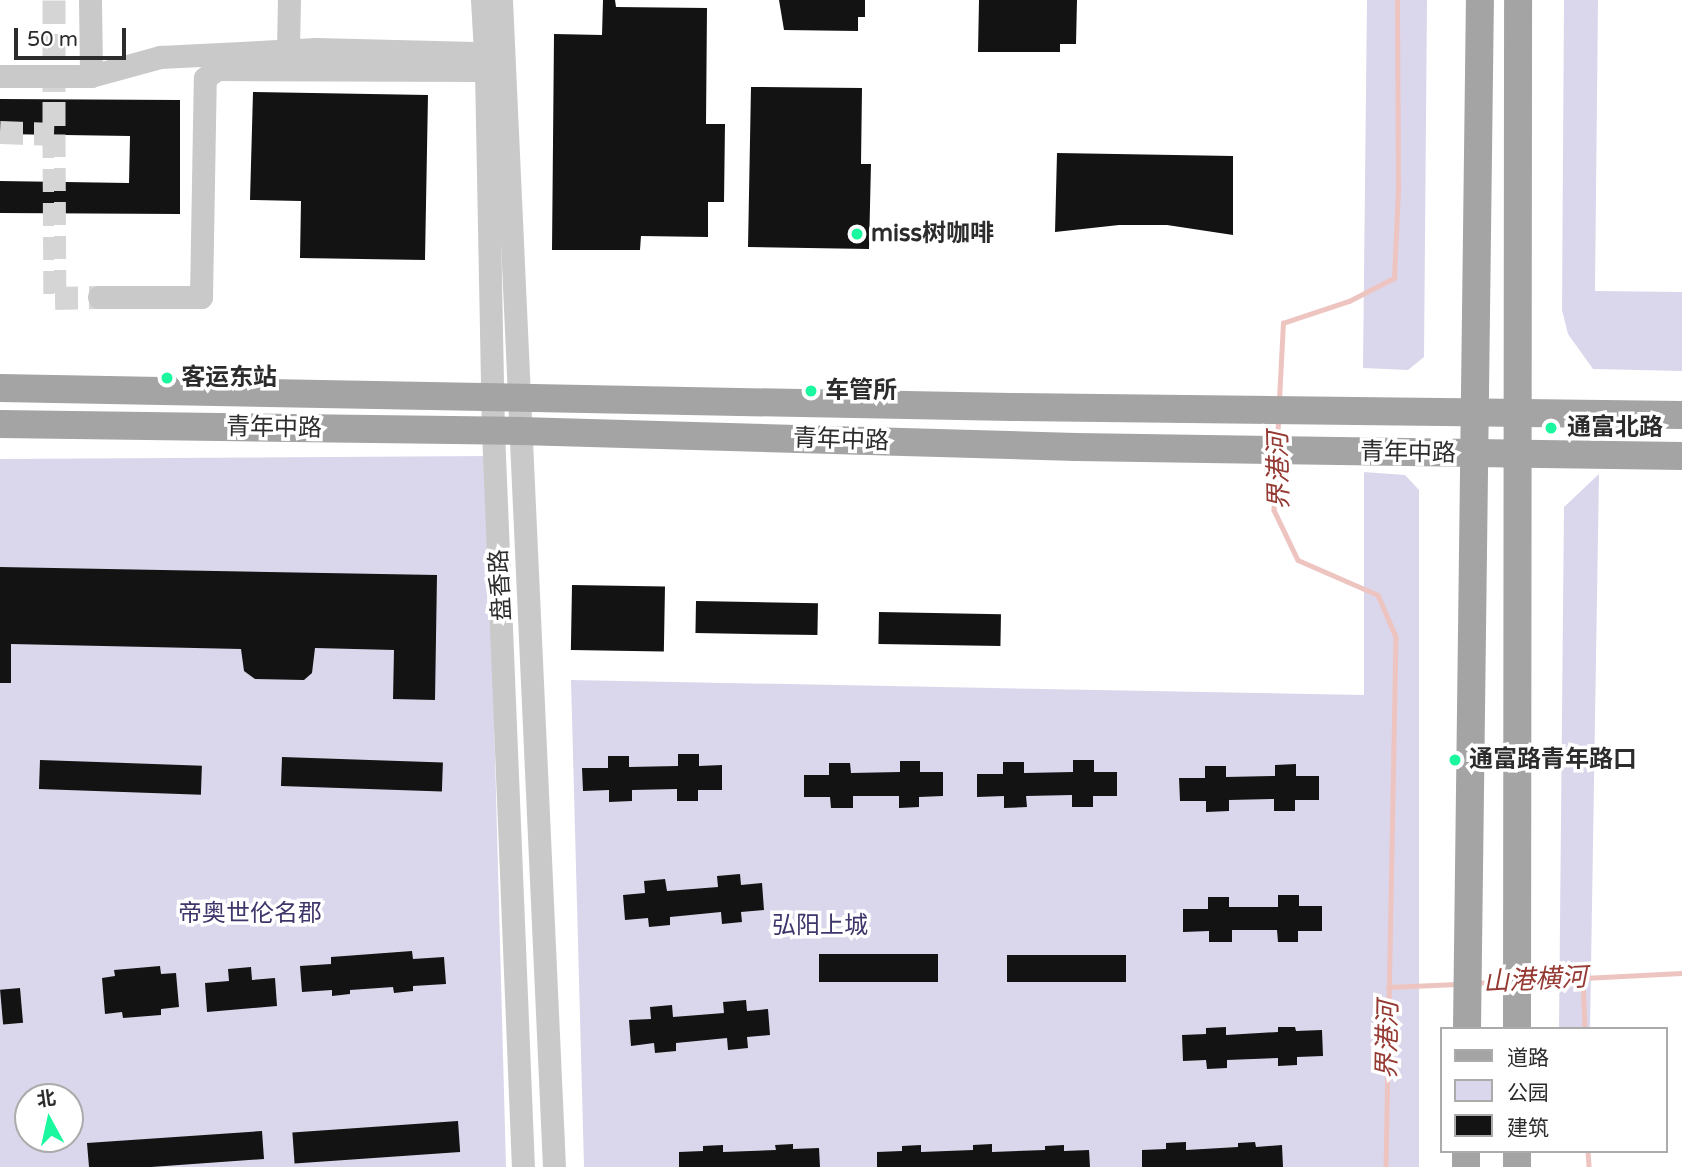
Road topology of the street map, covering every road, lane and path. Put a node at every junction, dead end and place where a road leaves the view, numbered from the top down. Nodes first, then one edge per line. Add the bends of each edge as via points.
1 (90, 0) edge
2 (289, 0) edge
3 (482, 0) edge
4 (501, 0) edge
5 (1480, 0) edge
6 (1518, 0) edge
7 (288, 50) junction
8 (492, 60) junction
9 (0, 76) edge
10 (91, 76) junction
11 (99, 297) tunnel mouth
12 (0, 388) edge
13 (507, 398) junction
14 (1519, 414) junction
15 (1476, 415) junction
16 (1682, 415) edge
17 (0, 424) edge
18 (507, 431) junction
19 (1475, 454) junction
20 (1520, 455) junction
21 (1682, 456) edge
22 (1467, 1027) edge
23 (1517, 1027) edge
24 (523, 1167) edge
25 (554, 1167) edge

1 - 10 street
2 - 7 street
3 - 8 street, 盘香路
4 - 8 street, 盘香路
5 - 15 main road
6 - 14 main road
7 - 8 street
7 - 10 street via 160,57
8 - 11 street via 217,69 205,78 201,297
8 - 13 street, 盘香路
9 - 10 street
12 - 13 main road, 青年中路
13 - 15 main road, 青年中路
13 - 18 street, 盘香路
14 - 15 main road, 青年中路
14 - 16 main road, 青年中路
14 - 20 main road
15 - 19 main road
17 - 18 main road, 青年中路
18 - 19 main road, 青年中路
18 - 24 street, 盘香路
18 - 25 street, 盘香路
19 - 20 main road, 青年中路
19 - 22 main road
20 - 21 main road, 青年中路
20 - 23 main road

